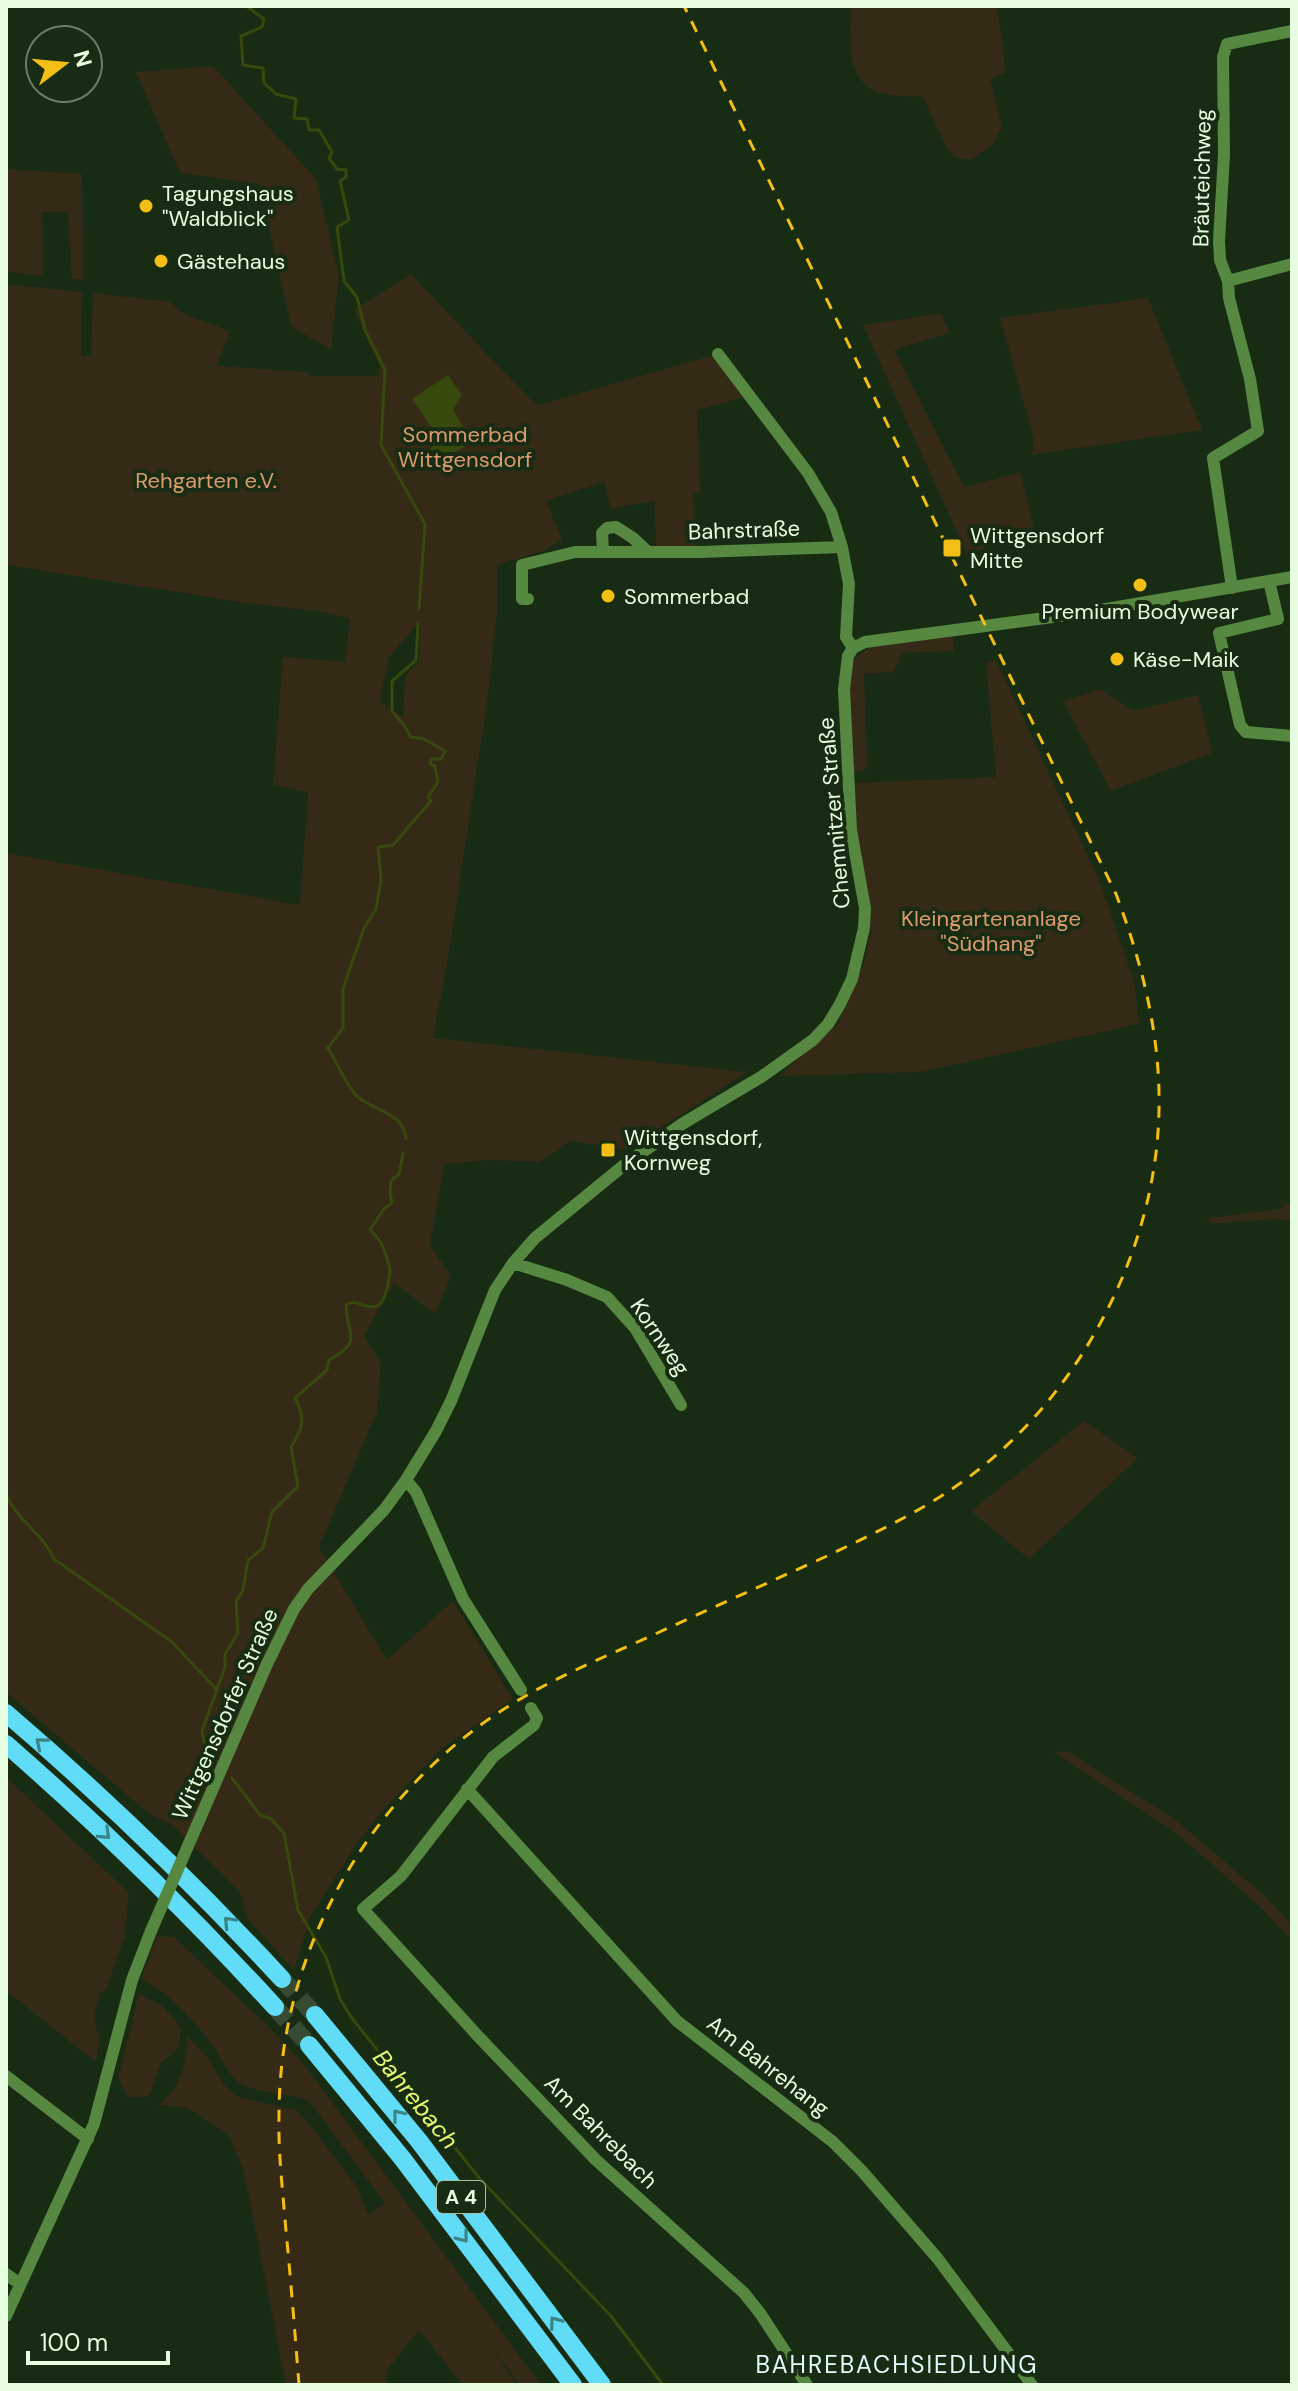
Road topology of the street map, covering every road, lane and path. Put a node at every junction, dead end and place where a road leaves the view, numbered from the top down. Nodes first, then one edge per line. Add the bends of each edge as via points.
1 (1292, 31) edge
2 (1292, 264) edge
3 (1228, 281) junction
4 (718, 354) dead end
5 (842, 547) junction
6 (603, 552) junction
7 (648, 552) junction
8 (1292, 577) edge
9 (1269, 581) junction
10 (1232, 588) junction
11 (528, 599) dead end
12 (853, 648) junction
13 (1292, 736) edge
14 (588, 1194) joint
15 (513, 1263) junction
16 (681, 1405) dead end
17 (406, 1480) junction
18 (521, 1690) dead end
19 (531, 1708) dead end
20 (6, 1713) edge
21 (6, 1744) edge
22 (467, 1789) junction
23 (282, 1979) tunnel mouth
24 (275, 2007) tunnel mouth
25 (315, 2015) tunnel mouth
26 (309, 2045) tunnel mouth
27 (6, 2076) edge
28 (88, 2139) junction
29 (6, 2274) edge
30 (20, 2284) junction
31 (6, 2316) edge
32 (573, 2385) edge
33 (602, 2385) edge
34 (807, 2385) edge
35 (1032, 2385) edge

1 - 3 street, Bräuteichweg via 1227,44 1223,57 1219,241
2 - 3 street
3 - 10 street, Bräuteichweg via 1258,431 1213,458
4 - 5 street via 808,473 831,512
5 - 7 street, Bahrstraße
5 - 12 street via 849,584 846,637
6 - 7 street, Bahrstraße
6 - 7 street via 602,533 616,527
6 - 11 street, Bahrstraße via 575,552 522,565 522,599
8 - 9 street
9 - 10 street
9 - 13 street via 1278,619 1219,633 1240,725 1246,732
10 - 12 street via 865,642
12 - 14 street, Chemnitzer Straße via 845,669 845,730 851,830 865,908 852,979 839,1006 813,1040 682,1124
14 - 15 street, Wittgensdorfer Straße
15 - 16 street, Kornweg via 607,1297 635,1328
15 - 17 street, Wittgensdorfer Straße via 495,1290 436,1431
17 - 18 street via 463,1599
17 - 28 street, Wittgensdorfer Straße, bridge via 308,1589 267,1664 132,1980
19 - 22 street via 537,1718 534,1725 493,1757
23 -> 20 highway via 157,1849
21 -> 24 highway via 150,1876
22 - 34 street, Am Bahrebach via 401,1876 363,1909 596,2160 744,2293
22 - 35 street, Am Bahrehang via 677,2021 833,2142 862,2171 938,2259
33 -> 25 highway, A 4 via 419,2141
26 -> 32 highway, A 4 via 402,2158
27 - 28 street
28 - 30 street, Wittgensdorfer Straße
29 - 30 street
30 - 31 street, Wittgensdorfer Straße

